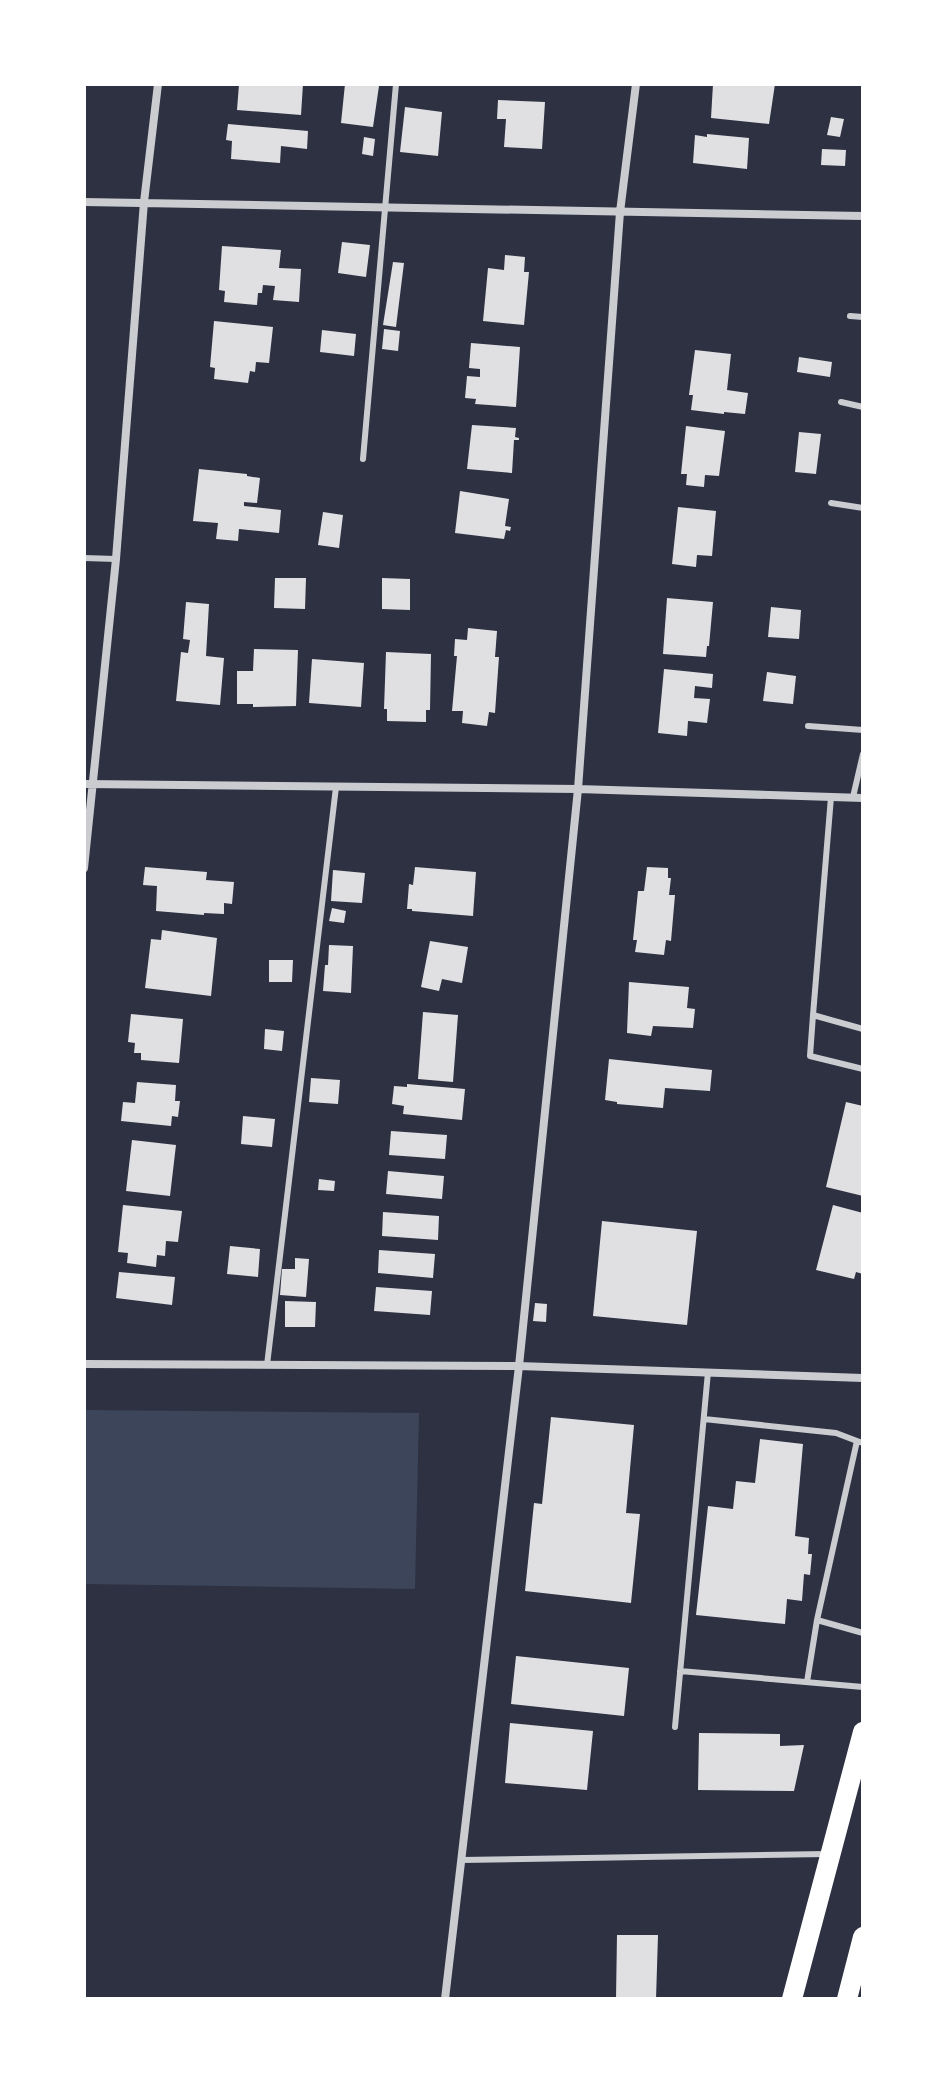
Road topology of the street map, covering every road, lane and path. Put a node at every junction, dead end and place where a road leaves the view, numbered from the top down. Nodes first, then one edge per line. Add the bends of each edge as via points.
1 (158, 84) edge
2 (396, 84) edge
3 (636, 84) edge
4 (84, 202) edge
5 (144, 202) junction
6 (384, 208) junction
7 (620, 212) junction
8 (863, 216) edge
9 (850, 316) dead end
10 (863, 317) edge
11 (841, 402) dead end
12 (863, 407) edge
13 (363, 459) dead end
14 (831, 503) dead end
15 (863, 508) edge
16 (84, 558) edge
17 (116, 559) junction
18 (808, 726) dead end
19 (863, 730) edge
20 (863, 754) edge
21 (88, 784) edge
22 (336, 787) junction
23 (578, 789) junction
24 (831, 797) junction
25 (858, 798) edge
26 (84, 868) edge
27 (813, 1015) junction
28 (863, 1029) edge
29 (863, 1069) edge
30 (84, 1364) edge
31 (267, 1365) junction
32 (519, 1366) junction
33 (708, 1372) junction
34 (863, 1378) edge
35 (704, 1419) junction
36 (860, 1442) edge
37 (817, 1620) junction
38 (863, 1633) edge
39 (680, 1671) junction
40 (807, 1682) junction
41 (863, 1687) edge
42 (675, 1727) dead end
43 (863, 1732) edge
44 (856, 1789) edge
45 (830, 1854) junction
46 (461, 1860) junction
47 (863, 1937) edge
48 (858, 1974) edge
49 (445, 1999) edge
50 (792, 1999) edge
51 (847, 1999) edge

1 - 5 street
2 - 6 lane
3 - 7 street
4 - 5 street
5 - 6 street
5 - 17 street
6 - 7 street
6 - 13 lane
7 - 8 street
7 - 23 street
9 - 10 lane
11 - 12 lane
14 - 15 lane
16 - 17 lane
17 - 21 street
18 - 19 lane
20 - 25 lane
21 - 22 street
21 - 26 street
22 - 23 street
22 - 31 lane
23 - 24 street
23 - 32 street
24 - 25 street
24 - 27 lane
27 - 28 lane
27 - 29 lane via 810,1056
30 - 31 street
31 - 32 street
32 - 33 street
32 - 46 street
33 - 34 street
33 - 35 lane
35 - 36 lane via 836,1433
35 - 39 lane
36 - 37 lane
37 - 38 lane
37 - 40 lane
39 - 40 lane
39 - 42 lane
40 - 41 lane
43 - 44 main road
44 - 45 main road
45 - 46 lane
45 - 50 main road
46 - 49 street
47 - 48 main road
48 - 51 main road

